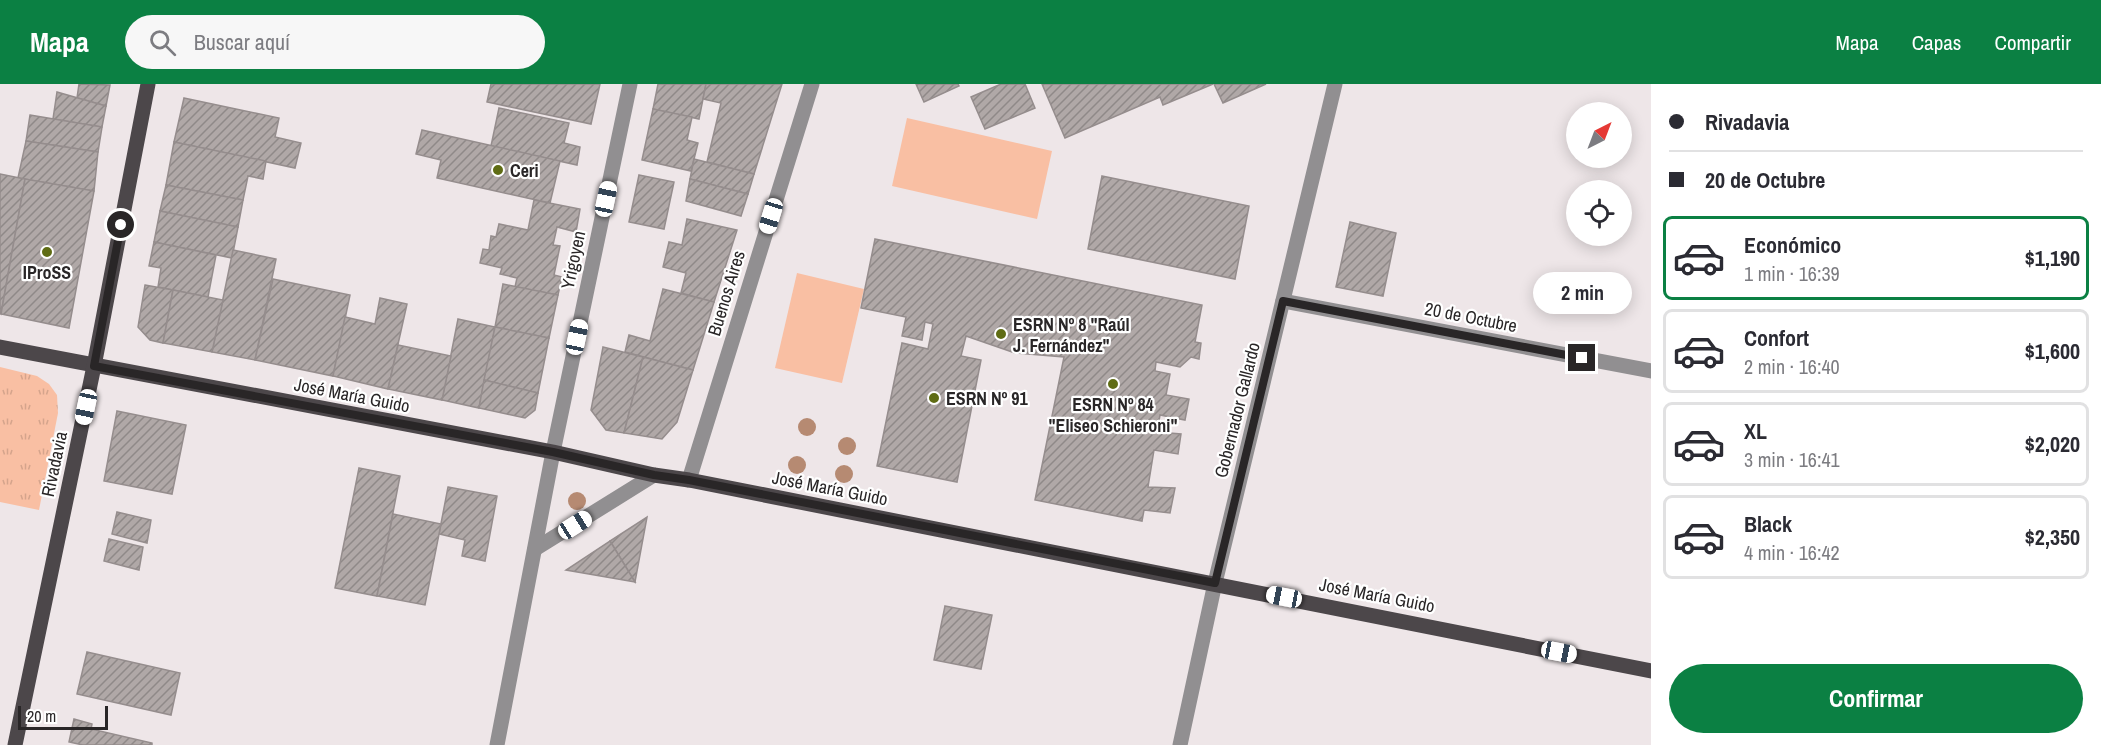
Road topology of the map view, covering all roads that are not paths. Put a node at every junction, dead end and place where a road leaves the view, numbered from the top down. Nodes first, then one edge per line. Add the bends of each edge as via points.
1 (148, 84) edge
2 (630, 84) edge
3 (812, 84) edge
4 (1335, 84) edge
5 (1283, 301) junction
6 (0, 347) edge
7 (94, 366) junction
8 (1651, 371) edge
9 (553, 452) junction
10 (654, 475) junction
11 (689, 480) junction
12 (535, 549) junction
13 (1215, 583) junction
14 (1651, 671) edge
15 (15, 745) edge
16 (497, 745) edge
17 (1180, 745) edge

1 - 7 main road, Rivadavia
2 - 9 street, Yrigoyen
3 - 11 street, Buenos Aires
4 - 5 street, Gobernador Gallardo
5 - 8 street, 20 de Octubre
5 - 13 street, Gobernador Gallardo
6 - 7 main road, José María Guido
7 - 9 main road, José María Guido
7 - 15 main road, Rivadavia
9 - 10 main road, José María Guido
9 - 12 street, Yrigoyen
10 - 11 main road, José María Guido
10 - 12 street
11 - 13 main road, José María Guido
12 - 16 street, Yrigoyen
13 - 14 main road, José María Guido
13 - 17 street, Gobernador Gallardo

